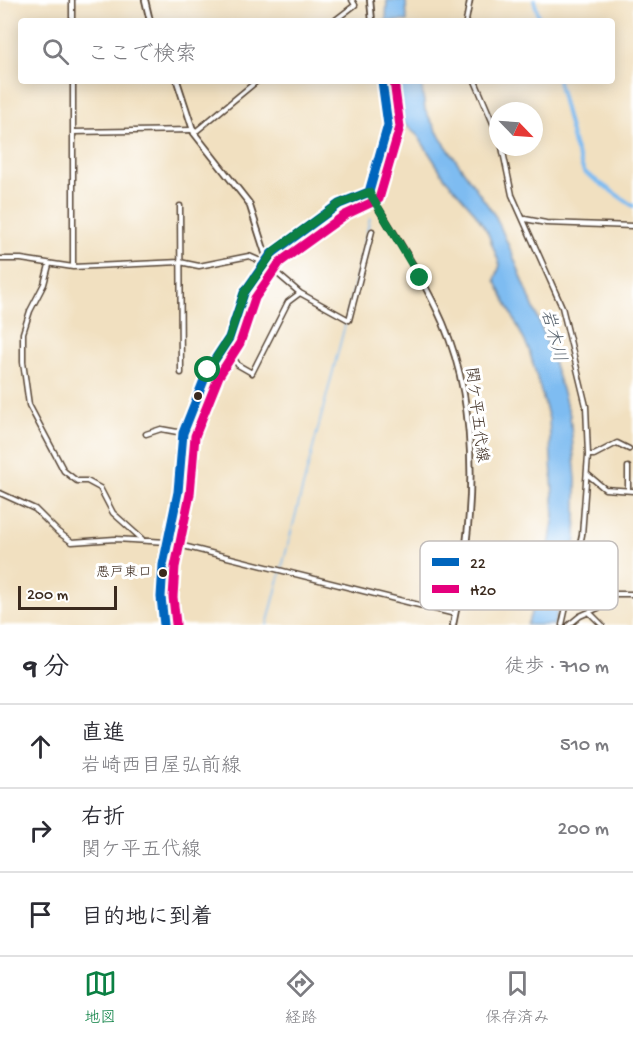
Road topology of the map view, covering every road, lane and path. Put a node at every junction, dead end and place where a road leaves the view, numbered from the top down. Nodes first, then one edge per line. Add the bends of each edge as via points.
1 (72, 0) edge
2 (145, 0) edge
3 (352, 0) edge
4 (370, 0) edge
5 (470, 0) edge
6 (72, 18) edge
7 (149, 18) edge
8 (338, 18) edge
9 (372, 18) edge
10 (467, 18) edge
11 (72, 84) edge
12 (178, 84) edge
13 (253, 84) edge
14 (382, 84) edge
15 (476, 84) edge
16 (489, 114) edge
17 (193, 131) junction
18 (73, 132) junction
19 (504, 156) edge
20 (369, 192) junction
21 (180, 206) dead end
22 (525, 219) junction
23 (633, 226) edge
24 (372, 231) dead end
25 (0, 259) edge
26 (266, 261) junction
27 (180, 262) junction
28 (49, 265) junction
29 (73, 267) junction
30 (300, 293) junction
31 (223, 347) junction
32 (181, 373) dead end
33 (183, 433) junction
34 (146, 434) dead end
35 (629, 449) dead end
36 (588, 455) junction
37 (628, 467) dead end
38 (587, 474) junction
39 (630, 490) edge
40 (0, 493) edge
41 (142, 540) junction
42 (467, 541) edge
43 (580, 541) edge
44 (167, 542) junction
45 (420, 605) edge
46 (439, 610) edge
47 (456, 610) edge
48 (565, 610) edge
49 (595, 610) edge
50 (589, 613) junction
51 (455, 614) junction
52 (164, 625) edge
53 (453, 625) edge
54 (562, 625) edge
55 (569, 625) edge
56 (602, 625) edge

1 - 6 street
2 - 7 main road
3 - 8 street via 355,5
4 - 9 main road
5 - 10 street
11 - 18 street
12 - 17 main road
13 - 17 street
14 - 20 main road via 388,125
15 - 16 street
17 - 18 street
17 - 26 main road via 249,203
18 - 29 street
19 - 22 street via 512,195
20 - 26 main road via 339,204 277,248
20 - 42 main road, 関ケ平五代線 via 425,287 459,368 470,442
21 - 27 street
22 - 23 street
22 - 36 street via 562,307 586,406
24 - 30 street via 349,320
25 - 28 street
26 - 27 street via 245,255 200,266
26 - 30 street
26 - 31 main road via 244,293
27 - 29 street
27 - 32 street
28 - 29 street
28 - 41 street via 23,333 29,405 64,471 76,481 87,481 100,488 112,513
30 - 31 street via 288,302 252,373 238,365
31 - 33 main road via 208,370
33 - 34 street via 160,429
33 - 44 main road via 178,492
35 - 36 street via 617,443
36 - 38 street
37 - 39 street
38 - 39 street via 605,489
38 - 43 street
40 - 41 street via 35,509 72,542
41 - 44 street
44 - 45 street
44 - 52 main road via 161,597
46 - 51 street
47 - 51 main road, 関ケ平五代線
48 - 54 street
49 - 50 street
50 - 55 street
50 - 56 street
51 - 53 main road, 関ケ平五代線

